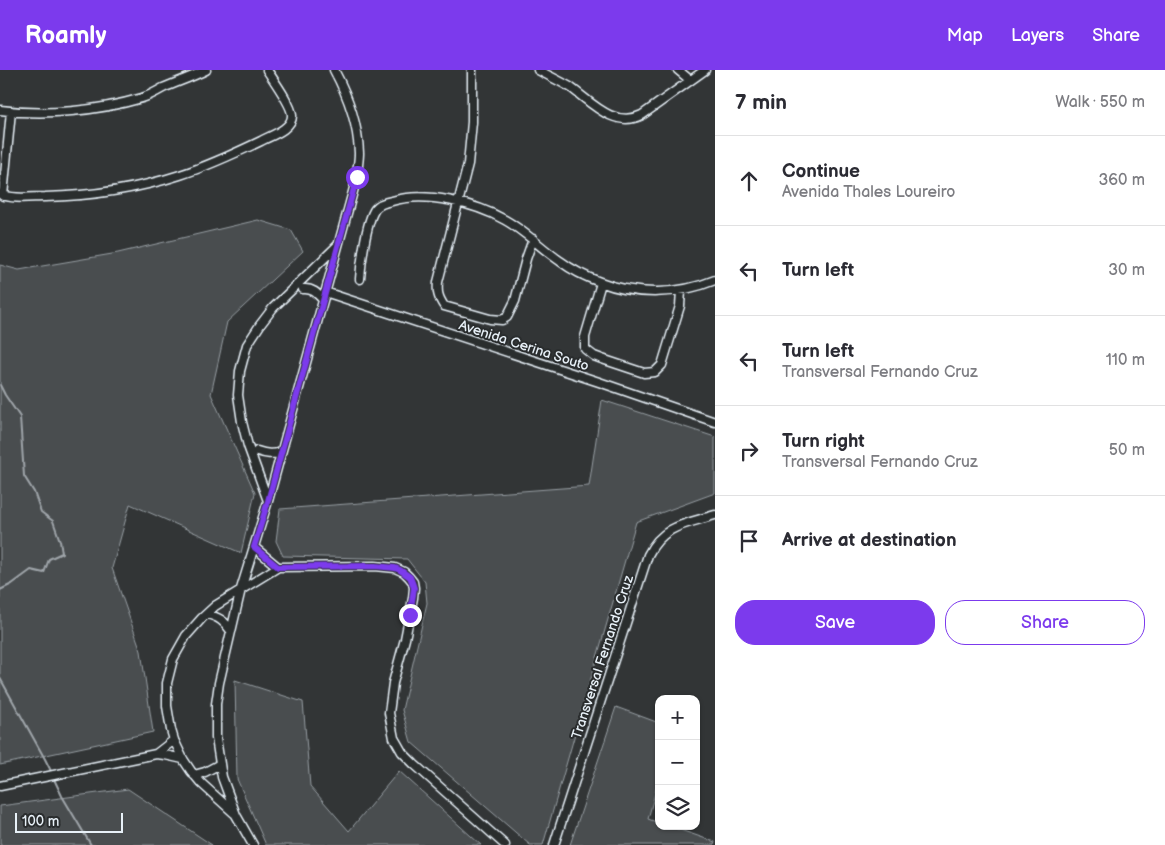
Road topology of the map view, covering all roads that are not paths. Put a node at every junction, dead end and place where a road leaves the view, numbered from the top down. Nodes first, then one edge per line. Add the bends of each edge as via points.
1 (206, 70) edge
2 (267, 70) edge
3 (334, 70) edge
4 (472, 70) edge
5 (538, 70) edge
6 (678, 70) edge
7 (705, 70) edge
8 (690, 80) junction
9 (0, 110) edge
10 (11, 112) junction
11 (3, 163) edge
12 (1, 195) edge
13 (459, 202) junction
14 (534, 239) junction
15 (338, 245) junction
16 (360, 280) dead end
17 (715, 280) edge
18 (601, 283) junction
19 (303, 289) dead end
20 (681, 291) junction
21 (324, 296) junction
22 (715, 422) edge
23 (257, 452) dead end
24 (281, 452) junction
25 (268, 501) junction
26 (715, 515) edge
27 (254, 547) junction
28 (278, 567) junction
29 (241, 589) junction
30 (210, 614) junction
31 (231, 632) junction
32 (174, 740) junction
33 (156, 754) junction
34 (183, 759) junction
35 (220, 764) junction
36 (194, 775) junction
37 (0, 786) edge
38 (236, 815) junction
39 (253, 845) edge
40 (505, 845) edge
41 (554, 845) edge

1 - 10 street via 144,98 126,102 54,112
2 - 12 street via 289,106 291,122 284,129 233,154 180,176 120,190 58,197 15,198
3 - 15 street via 350,105 359,155 357,177
4 - 13 street via 468,164
5 - 8 street via 569,87 609,116 622,119 642,115
6 - 8 street
7 - 8 street
9 - 10 street
10 - 11 street
11 - 12 street
13 - 14 street via 504,219
13 - 14 street via 437,289 444,306 490,319 507,317
13 - 16 street via 438,198 401,198 388,201 374,210 361,261
14 - 18 street via 578,273
15 - 21 street
15 - 25 street via 273,308 247,345 238,395 248,446
17 - 20 street
18 - 20 street via 640,291
18 - 20 street via 585,337 585,349 594,356 644,373 654,372 662,365 680,306
19 - 21 street, Avenida Cerina Souto
21 - 22 street, Avenida Cerina Souto
21 - 24 street
23 - 24 street
24 - 25 street
25 - 27 street
26 - 41 street, Transversal Fernando Cruz via 676,527 652,546
27 - 28 street
27 - 29 street
28 - 29 street
28 - 40 street via 375,566 395,568 410,577 413,598 390,700 394,738 414,764
29 - 30 street via 215,606
29 - 31 street
30 - 31 street via 227,624
30 - 32 street via 186,636 173,659 167,706
31 - 35 street via 216,704
32 - 33 street
32 - 34 street
33 - 34 street
33 - 37 street
34 - 36 street
35 - 36 street
35 - 38 street
36 - 38 street
38 - 39 street

